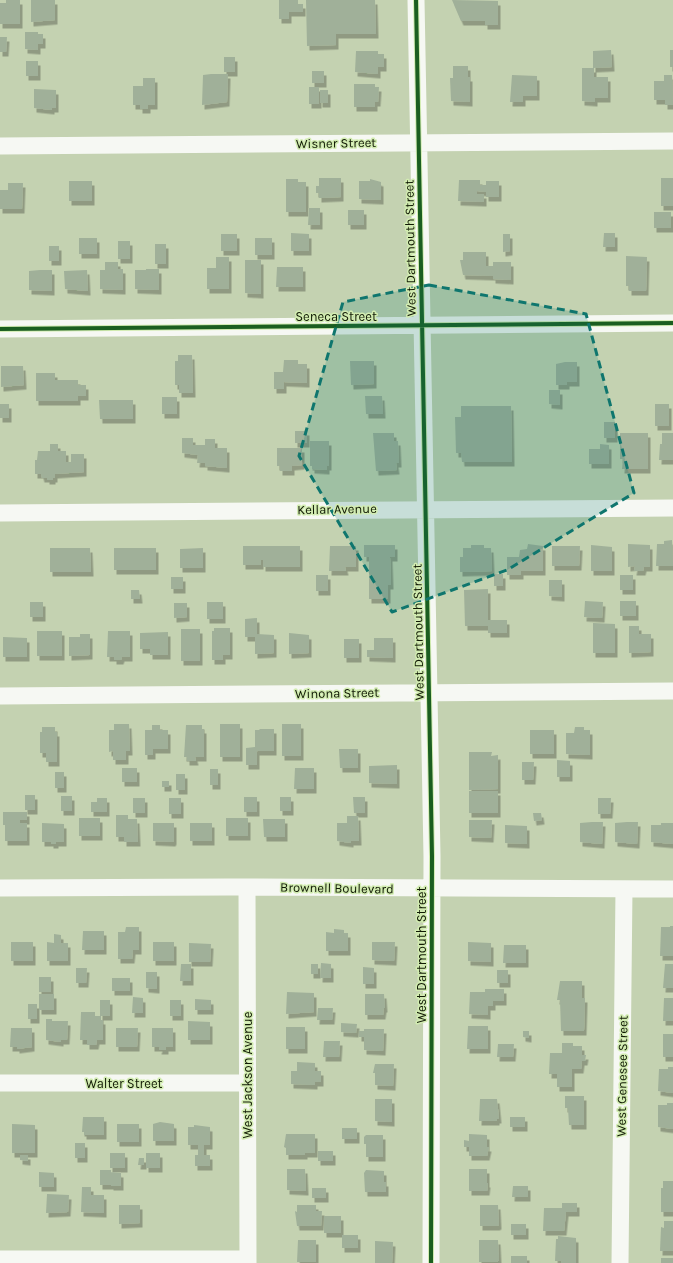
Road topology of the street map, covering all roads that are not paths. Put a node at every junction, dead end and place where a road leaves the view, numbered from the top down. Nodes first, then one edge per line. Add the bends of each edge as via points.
1 (416, 0) edge
2 (673, 141) edge
3 (418, 142) junction
4 (0, 146) edge
5 (673, 323) edge
6 (422, 326) junction
7 (0, 329) edge
8 (673, 508) edge
9 (426, 509) junction
10 (0, 513) edge
11 (673, 692) edge
12 (429, 693) junction
13 (0, 696) edge
14 (248, 887) junction
15 (0, 888) edge
16 (432, 889) junction
17 (624, 889) junction
18 (673, 889) edge
19 (0, 1083) edge
20 (247, 1083) junction
21 (0, 1259) edge
22 (248, 1261) edge
23 (431, 1263) edge
24 (620, 1263) edge

1 - 3 street, West Dartmouth Street
2 - 3 street, Wisner Street
3 - 4 street, Wisner Street
3 - 6 street, West Dartmouth Street
5 - 6 street, Seneca Street
6 - 7 street, Seneca Street
6 - 9 street, West Dartmouth Street
8 - 9 street, Kellar Avenue
9 - 10 street, Kellar Avenue
9 - 12 street, West Dartmouth Street
11 - 12 street, Winona Street
12 - 13 street, Winona Street
12 - 16 street, West Dartmouth Street
14 - 15 street, Brownell Boulevard
14 - 16 street, Brownell Boulevard
14 - 20 street, West Jackson Avenue
16 - 17 street, Brownell Boulevard
16 - 23 street, West Dartmouth Street
17 - 18 street, Brownell Boulevard
17 - 24 street, West Genesee Street
19 - 20 street, Walter Street
20 - 22 street, West Jackson Avenue
21 - 22 street

